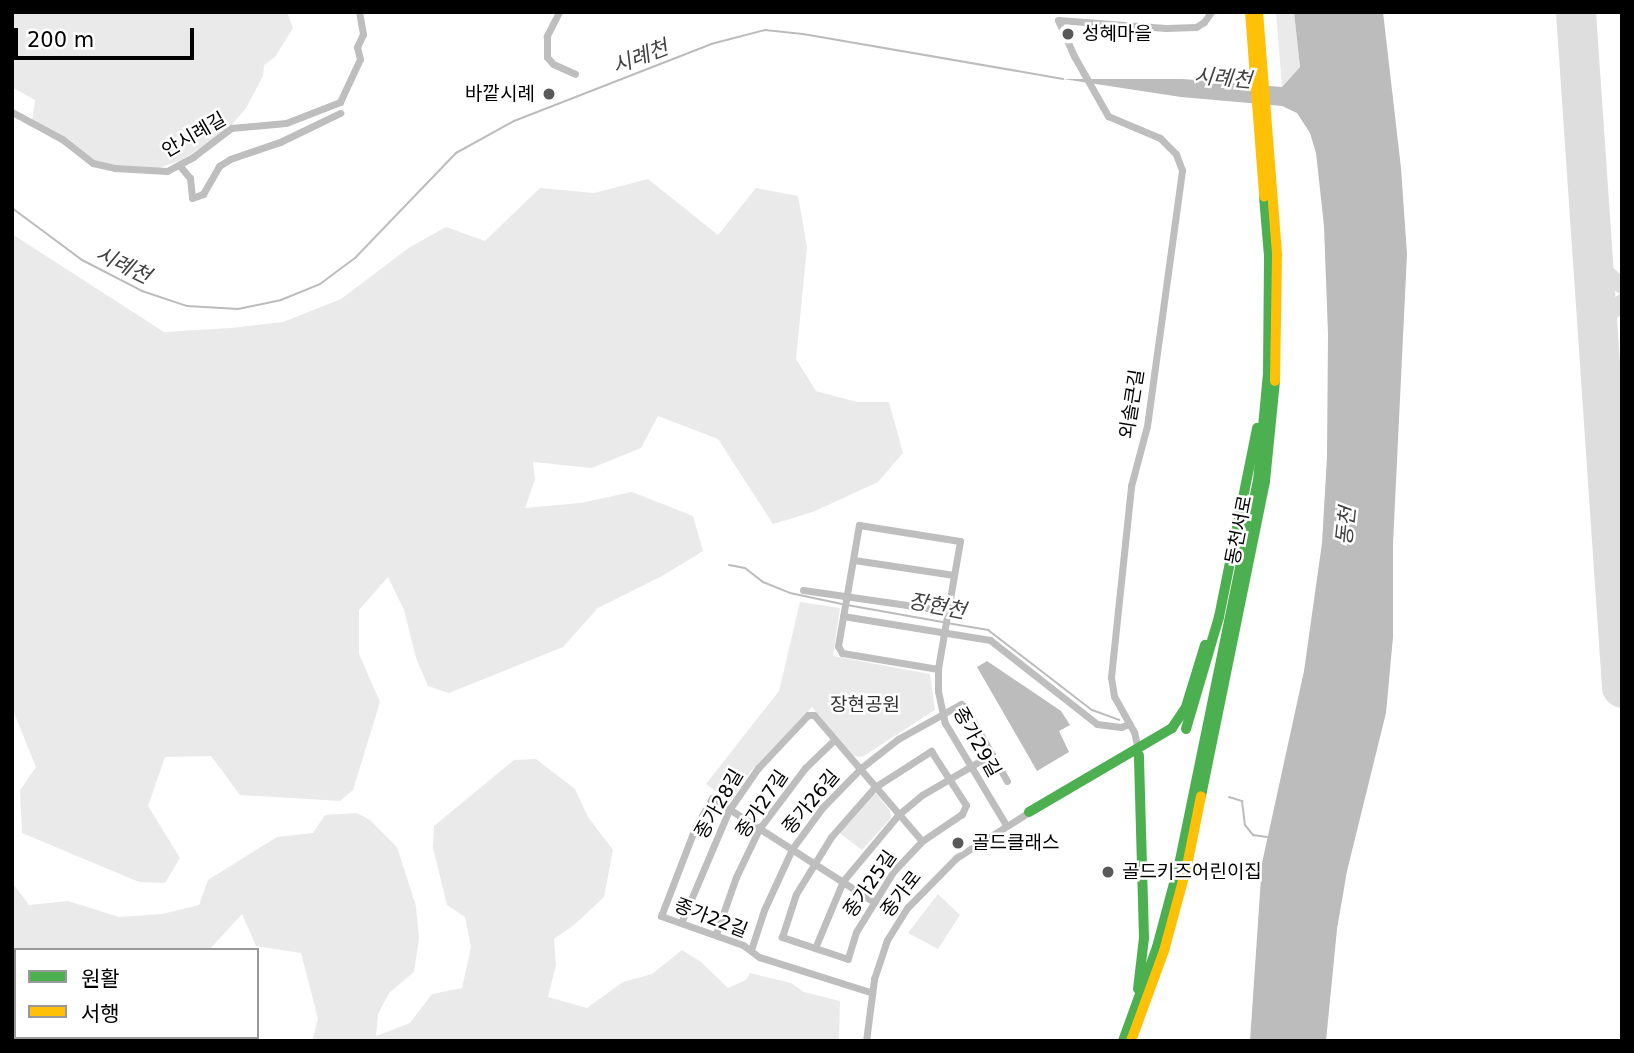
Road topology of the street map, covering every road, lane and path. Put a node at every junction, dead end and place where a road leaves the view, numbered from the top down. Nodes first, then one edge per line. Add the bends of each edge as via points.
1 (359, 12) edge
2 (559, 12) edge
3 (1211, 12) edge
4 (1250, 12) edge
5 (1258, 12) edge
6 (1259, 67) junction
7 (575, 74) dead end
8 (12, 112) edge
9 (340, 113) dead end
10 (1265, 140) junction
11 (179, 165) junction
12 (1268, 373) junction
13 (1231, 558) junction
14 (854, 560) junction
15 (954, 575) junction
16 (803, 590) dead end
17 (847, 596) junction
18 (947, 613) junction
19 (844, 614) junction
20 (945, 632) junction
21 (938, 669) junction
22 (942, 713) junction
23 (1129, 724) junction
24 (1186, 729) dead end
25 (834, 740) junction
26 (1142, 749) junction
27 (992, 754) junction
28 (972, 766) junction
29 (861, 768) junction
30 (950, 779) junction
31 (1007, 781) dead end
32 (875, 788) junction
33 (729, 810) junction
34 (1029, 811) joint
35 (898, 814) junction
36 (1006, 825) junction
37 (759, 829) junction
38 (922, 841) junction
39 (792, 849) junction
40 (813, 862) junction
41 (844, 881) junction
42 (874, 902) junction
43 (681, 923) junction
44 (716, 934) junction
45 (815, 948) junction
46 (751, 950) junction
47 (870, 992) junction
48 (1128, 1028) junction
49 (866, 1041) edge
50 (1123, 1041) edge
51 (1132, 1041) edge

1 - 11 street, 안시례길 via 363,34 357,47 360,58 340,102 286,122 231,128
2 - 7 street via 547,36 547,57
3 - 23 street, 외솔큰길 via 1196,27 1166,29 1058,20 1108,116 1160,138 1176,154 1182,170 1147,426 1131,486 1111,677 1114,696
4 - 6 main road, 동천서로
5 - 6 main road, 동천서로
6 - 10 main road, 동천서로
8 - 11 street, 안시례길 via 62,139 93,163 152,171
9 - 11 street via 280,142 230,159 219,166 203,194 192,198 190,178
10 - 12 main road, 동천서로
10 - 51 main road, 동천서로 via 1277,255 1278,319 1265,481 1187,866
12 - 13 main road
12 - 48 main road, 동천서로 via 1251,520 1180,865
13 - 24 main road
13 - 26 main road via 1186,707 1172,728
14 - 15 street
14 - 15 street, 종가29길 via 859,525 960,541
14 - 17 street, 종가29길
15 - 18 street, 종가29길
16 - 17 street
17 - 18 street
17 - 19 street, 종가29길
18 - 20 street, 종가29길
19 - 20 street
19 - 21 street, 종가29길 via 838,646 842,653
20 - 21 street, 종가29길
20 - 23 street via 990,640 1097,724
21 - 22 street, 종가29길
22 - 27 street via 957,705 965,707
22 - 28 street, 종가29길
22 - 29 street, 종가26길
23 - 26 street, 외솔큰길
25 - 29 street
25 - 33 street, 종가28길 via 814,715 808,715 758,768
25 - 37 street, 종가27길 via 805,768
26 - 34 main road
26 - 48 main road via 1143,947
27 - 28 street, 종가25길
27 - 31 street
28 - 30 street, 종가25길
28 - 36 street, 종가29길
29 - 32 street
29 - 39 street, 종가26길 via 822,808
30 - 32 street via 930,751
30 - 35 street, 종가25길
30 - 38 street, 종가25길 via 966,805 962,814
32 - 35 street
32 - 40 street
33 - 37 street
33 - 43 street, 종가28길
33 - 43 street, 종가22길 via 712,798 695,828 661,916
34 - 36 street, 종가로
35 - 38 street
35 - 41 street, 종가25길
36 - 47 street, 종가로 via 956,858 908,906 887,940
37 - 39 street
37 - 44 street, 종가27길
38 - 42 street, 종가25길 via 893,872
39 - 40 street
39 - 46 street, 종가26길
40 - 41 street
40 - 45 street via 782,937
41 - 42 street
41 - 45 street, 종가25길
42 - 45 street, 종가25길 via 856,932 848,960
43 - 44 street, 종가22길
44 - 46 street, 종가22길
46 - 47 street, 종가22길 via 759,957
47 - 49 street, 종가로
48 - 50 main road, 동천서로

